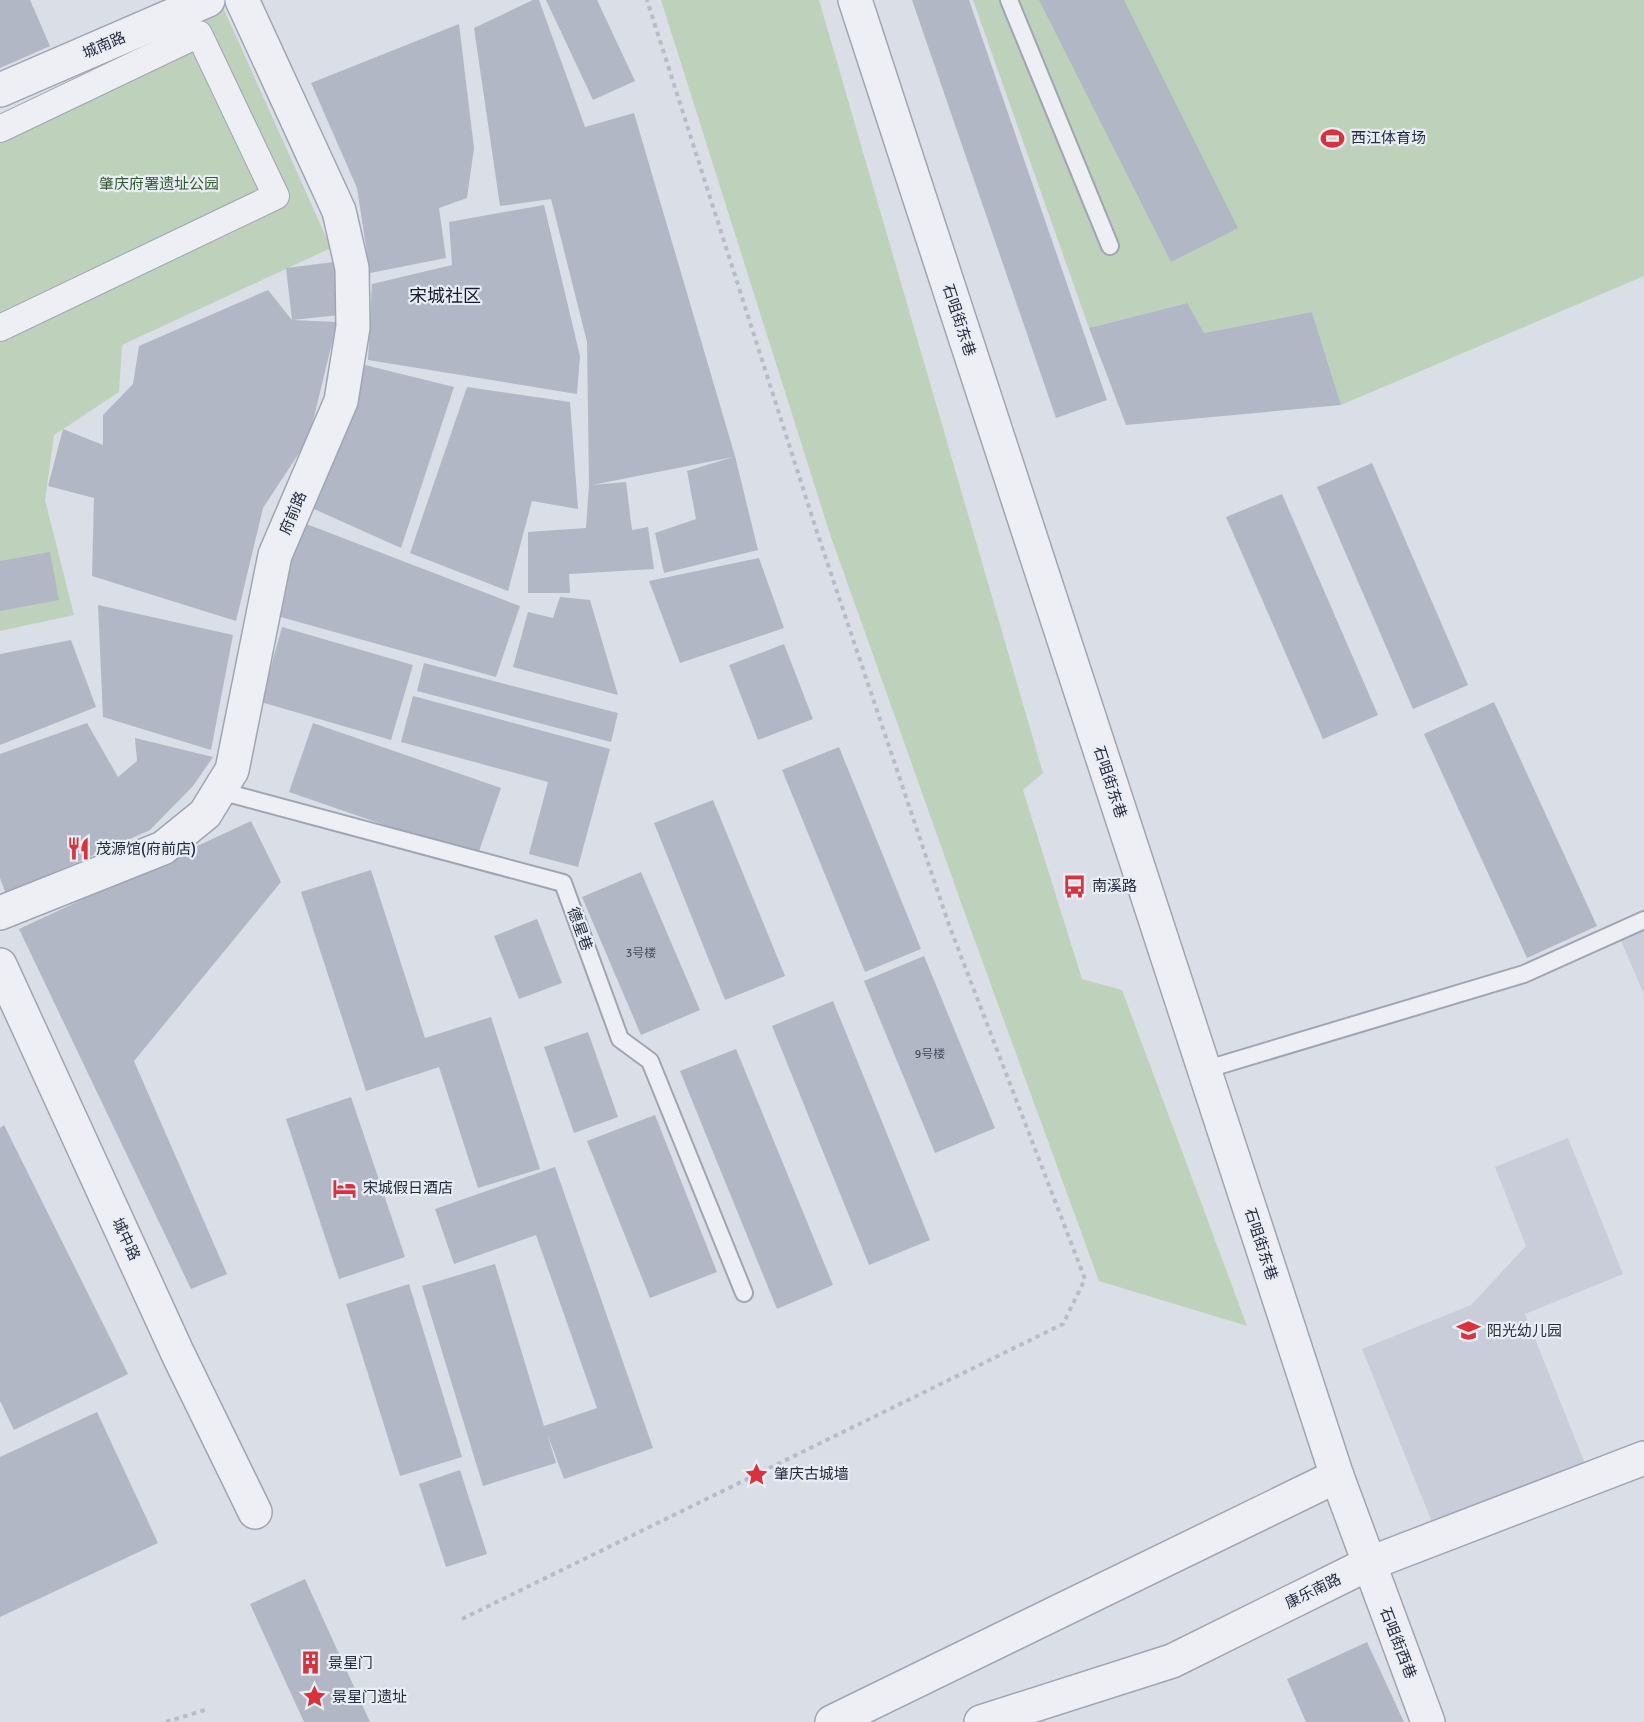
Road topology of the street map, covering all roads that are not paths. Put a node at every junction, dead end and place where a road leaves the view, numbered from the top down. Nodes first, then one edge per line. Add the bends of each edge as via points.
1 (208, 0) edge
2 (242, 0) edge
3 (855, 0) edge
4 (1009, 0) edge
5 (0, 90) edge
6 (0, 129) edge
7 (1110, 246) dead end
8 (0, 328) edge
9 (220, 791) junction
10 (0, 913) edge
11 (1644, 920) edge
12 (0, 965) edge
13 (1204, 1070) junction
14 (744, 1293) dead end
15 (1644, 1458) edge
16 (1336, 1476) junction
17 (255, 1512) dead end
18 (1368, 1564) junction
19 (832, 1722) edge
20 (981, 1722) edge
21 (1428, 1722) edge

1 - 5 street, 城南路
2 - 9 street, 府前路 via 339,211 352,268 353,327 341,401 275,555 232,770
3 - 13 street, 石咀街东巷
4 - 7 lane
6 - 8 street via 199,34 276,196
9 - 10 street, 府前路 via 205,814 163,848
9 - 14 lane, 德星巷 via 563,883 620,1038 650,1061
11 - 13 lane via 1524,974
12 - 17 street, 城中路 via 178,1354
13 - 16 street, 石咀街东巷
15 - 18 street, 康乐南路
16 - 18 street, 石咀街东巷
16 - 19 street
18 - 20 street, 康乐南路 via 1172,1661
18 - 21 street, 石咀街西巷

